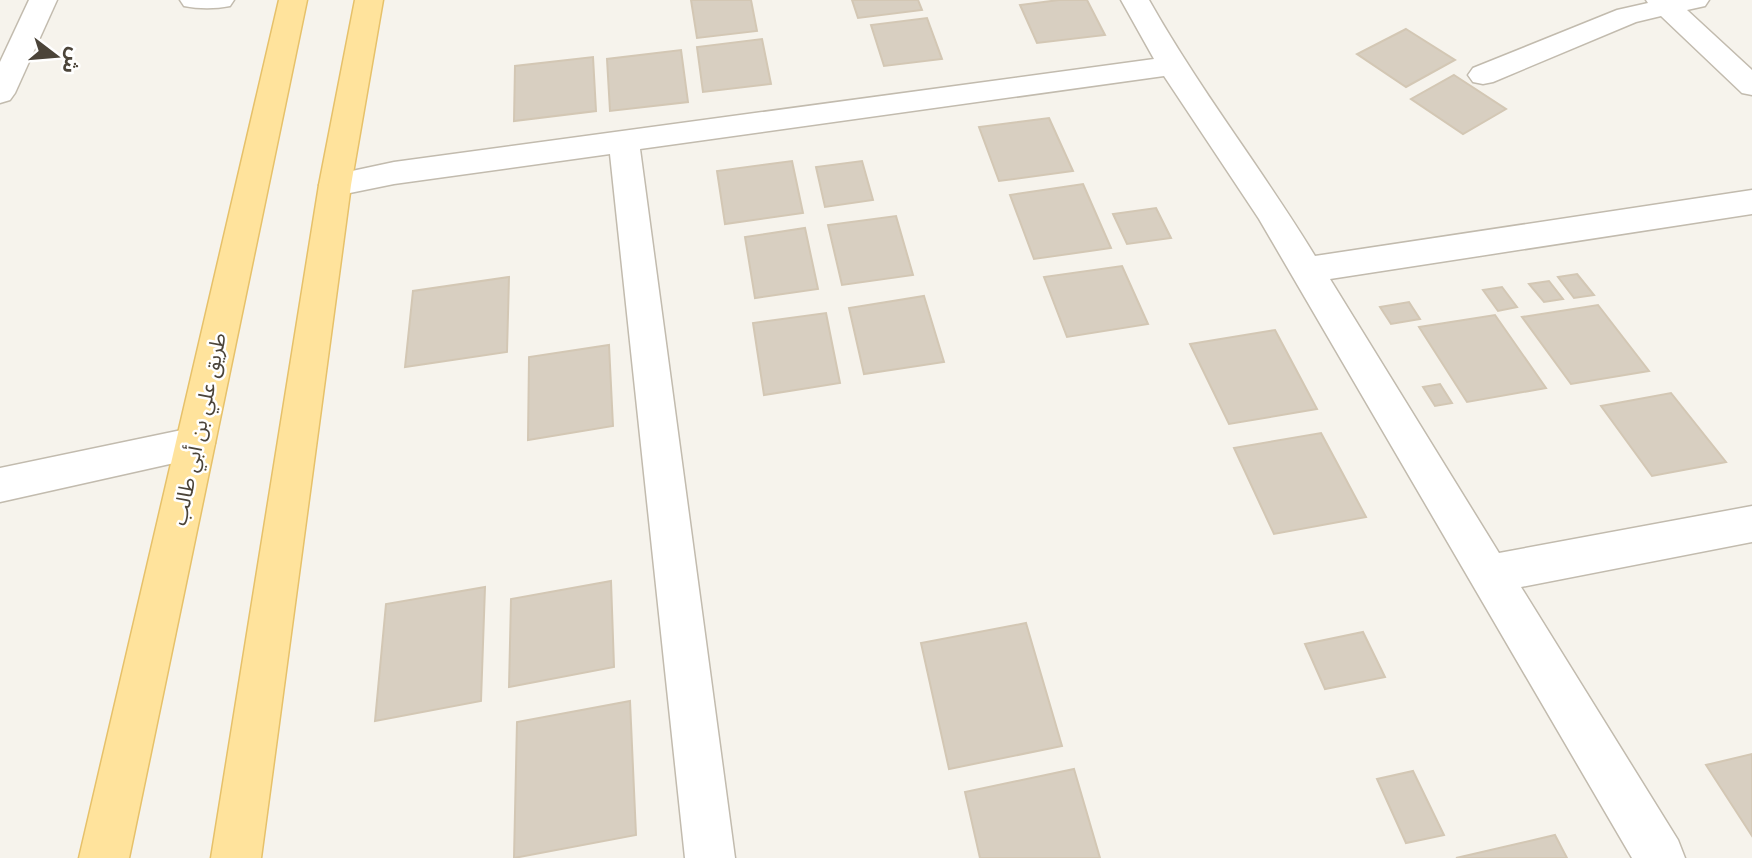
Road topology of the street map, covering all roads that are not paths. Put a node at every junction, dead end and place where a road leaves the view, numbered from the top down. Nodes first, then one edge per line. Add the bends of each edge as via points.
1 (43, 0) edge
2 (194, 0) edge
3 (220, 0) edge
4 (293, 0) edge
5 (369, 0) edge
6 (1135, 0) edge
7 (1695, 0) edge
8 (1664, 4) edge
9 (1172, 66) junction
10 (1483, 75) dead end
11 (1752, 86) edge
12 (0, 93) edge
13 (624, 143) junction
14 (335, 185) junction
15 (1752, 202) edge
16 (1306, 270) junction
17 (196, 443) junction
18 (0, 485) edge
19 (1752, 523) edge
20 (1489, 574) junction
21 (104, 858) edge
22 (236, 858) edge
23 (710, 858) edge
24 (1660, 858) edge

1 - 12 street
2 - 3 street
4 - 17 main road, طريق علي بن أبي طالب
5 - 14 main road
6 - 9 street
7 - 8 street
8 - 10 street
8 - 11 street
9 - 13 street
9 - 16 street
13 - 14 street
13 - 23 street
14 - 22 main road
15 - 16 street
16 - 20 street
17 - 18 street
17 - 21 main road, طريق علي بن أبي طالب
19 - 20 street
20 - 24 street

